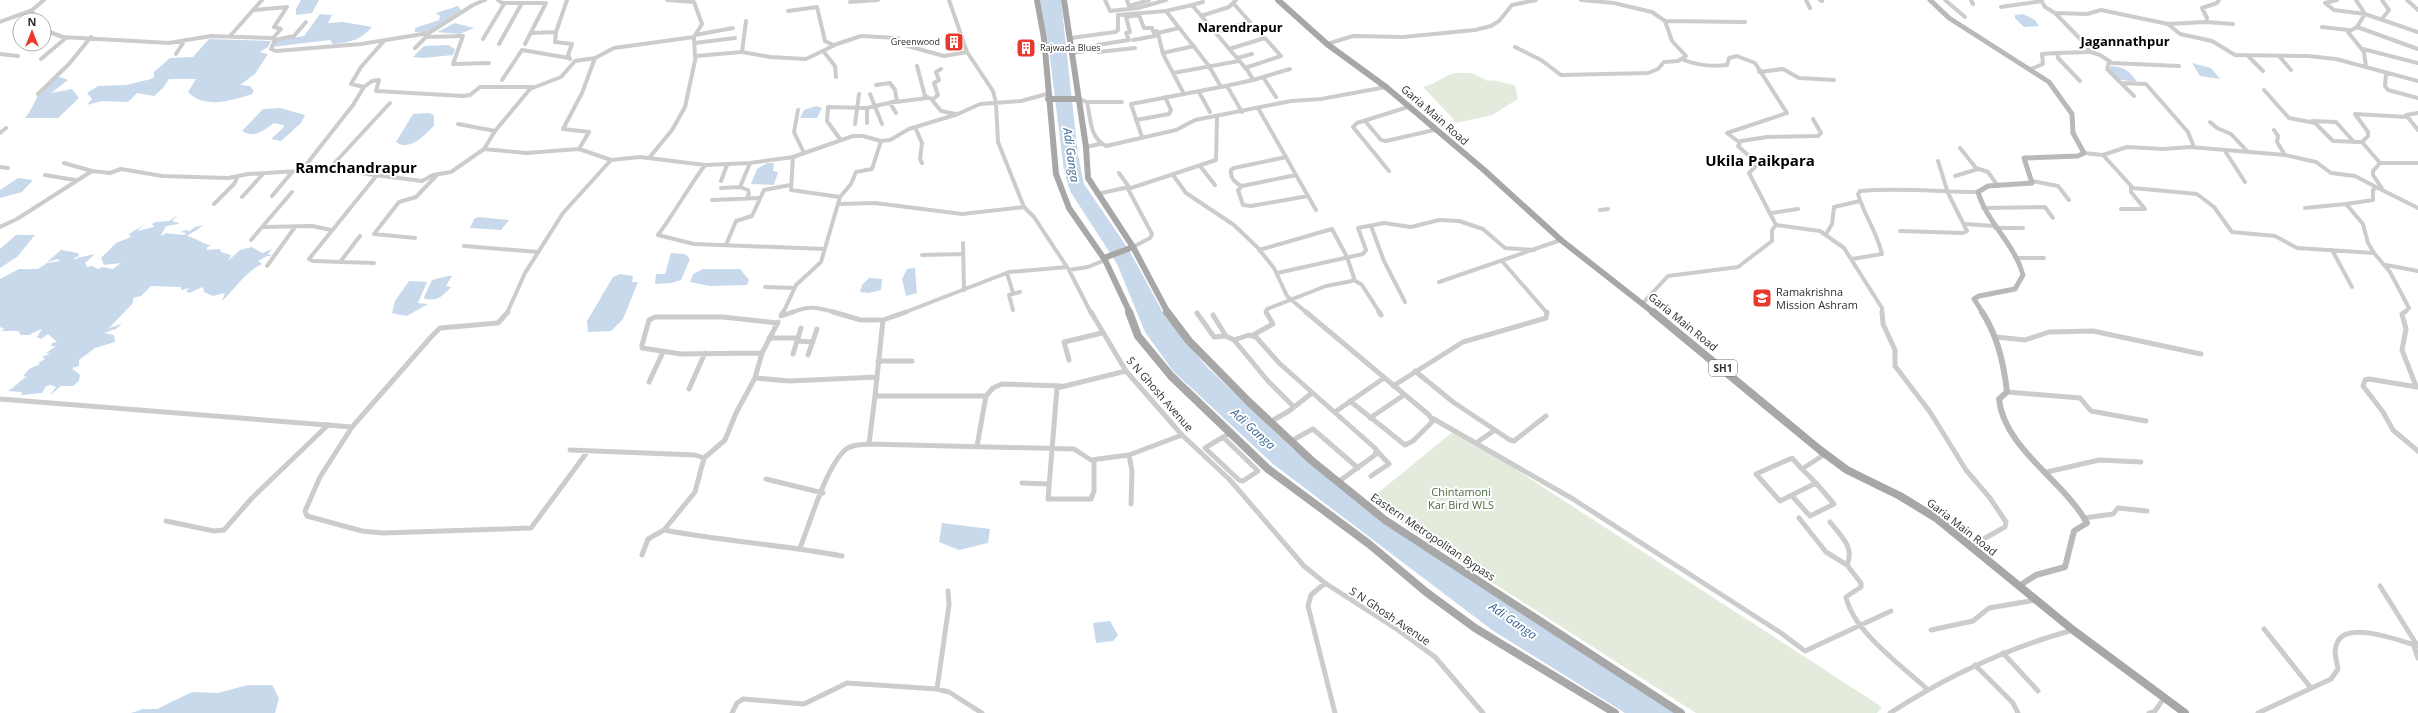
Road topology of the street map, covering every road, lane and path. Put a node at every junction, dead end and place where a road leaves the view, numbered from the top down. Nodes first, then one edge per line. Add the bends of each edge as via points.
1 (44, 0) edge
2 (262, 0) edge
3 (485, 0) edge
4 (498, 0) edge
5 (567, 0) edge
6 (667, 0) edge
7 (878, 0) edge
8 (949, 0) edge
9 (1037, 0) edge
10 (1064, 0) edge
11 (1105, 0) edge
12 (1127, 0) edge
13 (1147, 0) edge
14 (1166, 0) edge
15 (1236, 0) edge
16 (1278, 0) edge
17 (1536, 0) edge
18 (1580, 0) edge
19 (1806, 0) edge
20 (1930, 0) edge
21 (1945, 0) edge
22 (2219, 0) edge
23 (2337, 0) edge
24 (2356, 0) edge
25 (2382, 0) edge
26 (2407, 0) edge
27 (1615, 1) edge
28 (2041, 1) edge
29 (850, 2) dead end
30 (1203, 2) dead end
31 (504, 3) junction
32 (522, 3) junction
33 (1233, 3) junction
34 (1192, 5) junction
35 (2001, 7) dead end
36 (1810, 8) dead end
37 (32, 10) joint
38 (254, 10) junction
39 (2418, 10) edge
40 (788, 11) dead end
41 (1166, 12) junction
42 (2055, 13) junction
43 (2365, 14) junction
44 (1201, 16) junction
45 (1965, 16) dead end
46 (2382, 19) junction
47 (746, 20) dead end
48 (1665, 21) junction
49 (0, 22) edge
50 (306, 22) dead end
51 (1745, 22) dead end
52 (2206, 22) junction
53 (2168, 24) junction
54 (2233, 24) dead end
55 (1154, 27) dead end
56 (2322, 27) dead end
57 (733, 28) dead end
58 (1179, 28) junction
59 (2357, 28) junction
60 (2348, 30) junction
61 (556, 32) junction
62 (1216, 32) junction
63 (2418, 32) edge
64 (429, 33) junction
65 (532, 33) junction
66 (1158, 33) junction
67 (52, 34) edge
68 (230, 36) junction
69 (695, 36) junction
70 (67, 37) junction
71 (91, 37) junction
72 (426, 37) junction
73 (735, 38) dead end
74 (1071, 38) junction
75 (274, 39) junction
76 (483, 39) dead end
77 (185, 40) junction
78 (1133, 40) dead end
79 (384, 41) junction
80 (695, 43) junction
81 (499, 44) dead end
82 (526, 44) dead end
83 (1327, 44) junction
84 (833, 45) junction
85 (1194, 46) junction
86 (1515, 47) dead end
87 (415, 48) dead end
88 (1135, 48) dead end
89 (1096, 49) junction
90 (1229, 49) junction
91 (2363, 49) junction
92 (2418, 49) edge
93 (2088, 51) junction
94 (742, 52) junction
95 (824, 52) junction
96 (967, 52) junction
97 (1073, 53) junction
98 (1163, 53) junction
99 (2057, 53) junction
100 (0, 54) edge
101 (176, 54) dead end
102 (1252, 54) dead end
103 (18, 56) dead end
104 (2248, 56) junction
105 (2279, 56) junction
106 (695, 57) junction
107 (569, 58) junction
108 (595, 58) junction
109 (41, 59) dead end
110 (1681, 59) junction
111 (1238, 60) junction
112 (574, 61) junction
113 (2109, 62) junction
114 (489, 63) dead end
115 (2418, 63) edge
116 (918, 66) dead end
117 (1210, 66) junction
118 (2179, 66) dead end
119 (2366, 67) junction
120 (1245, 68) junction
121 (941, 69) dead end
122 (1290, 69) dead end
123 (2031, 69) junction
124 (2291, 70) dead end
125 (2263, 71) dead end
126 (1759, 72) junction
127 (1173, 73) junction
128 (2386, 73) junction
129 (836, 77) dead end
130 (1263, 77) junction
131 (502, 80) dead end
132 (1253, 80) junction
133 (1834, 80) dead end
134 (2080, 81) dead end
135 (2418, 81) edge
136 (2121, 83) junction
137 (876, 85) dead end
138 (1227, 86) junction
139 (364, 87) junction
140 (532, 87) junction
141 (1221, 87) junction
142 (1386, 87) junction
143 (2264, 90) dead end
144 (1199, 92) junction
145 (38, 94) dead end
146 (859, 94) dead end
147 (870, 94) dead end
148 (1184, 94) junction
149 (2134, 96) dead end
150 (1048, 97) junction
151 (1165, 97) junction
152 (1276, 97) dead end
153 (928, 98) junction
154 (2418, 98) edge
155 (932, 99) junction
156 (1078, 99) junction
157 (896, 102) junction
158 (1087, 102) junction
159 (1122, 102) dead end
160 (390, 103) dead end
161 (996, 103) junction
162 (890, 104) junction
163 (877, 107) junction
164 (1408, 107) junction
165 (858, 108) junction
166 (867, 108) junction
167 (1258, 108) junction
168 (798, 110) dead end
169 (1210, 112) dead end
170 (1242, 112) junction
171 (896, 113) dead end
172 (2418, 113) edge
173 (958, 114) junction
174 (1217, 117) junction
175 (2407, 117) junction
176 (1813, 119) dead end
177 (1136, 120) junction
178 (1366, 121) junction
179 (2312, 121) junction
180 (2210, 122) dead end
181 (867, 123) dead end
182 (458, 124) dead end
183 (855, 124) dead end
184 (882, 124) dead end
185 (915, 127) junction
186 (6, 128) dead end
187 (1434, 130) junction
188 (2274, 130) dead end
189 (2418, 130) edge
190 (495, 131) junction
191 (0, 133) edge
192 (1142, 137) junction
193 (840, 140) junction
194 (881, 141) junction
195 (1739, 142) junction
196 (2354, 142) junction
197 (2362, 142) junction
198 (1100, 144) junction
199 (1086, 147) junction
200 (2194, 147) junction
201 (1960, 148) dead end
202 (484, 149) junction
203 (579, 149) junction
204 (2225, 151) junction
205 (2248, 152) junction
206 (804, 153) junction
207 (2084, 153) junction
208 (2103, 155) junction
209 (2285, 155) junction
210 (793, 157) junction
211 (1286, 157) junction
212 (649, 158) junction
213 (611, 160) junction
214 (1938, 160) dead end
215 (64, 163) dead end
216 (750, 163) junction
217 (2380, 163) junction
218 (2418, 163) edge
219 (922, 164) dead end
220 (1805, 164) dead end
221 (705, 165) junction
222 (727, 165) junction
223 (1758, 165) junction
224 (1200, 166) junction
225 (0, 167) edge
226 (8, 168) dead end
227 (329, 169) junction
228 (1978, 169) junction
229 (92, 170) junction
230 (302, 170) junction
231 (293, 171) junction
232 (1389, 171) dead end
233 (1119, 173) dead end
234 (263, 174) junction
235 (45, 175) dead end
236 (377, 175) junction
237 (437, 175) junction
238 (1173, 175) junction
239 (1296, 175) junction
240 (238, 176) junction
241 (1955, 176) dead end
242 (75, 180) junction
243 (721, 181) dead end
244 (2032, 181) junction
245 (2246, 182) dead end
246 (790, 185) junction
247 (1215, 185) dead end
248 (1242, 186) junction
249 (1998, 186) junction
250 (740, 187) junction
251 (1129, 187) junction
252 (2131, 187) junction
253 (2376, 187) junction
254 (721, 188) dead end
255 (2383, 190) junction
256 (292, 192) dead end
257 (1978, 192) junction
258 (1948, 193) junction
259 (1097, 194) junction
260 (272, 196) dead end
261 (1308, 196) junction
262 (242, 197) dead end
263 (840, 197) junction
264 (746, 198) junction
265 (759, 198) junction
266 (712, 200) dead end
267 (2069, 200) dead end
268 (1860, 201) junction
269 (214, 204) dead end
270 (838, 204) junction
271 (2346, 204) junction
272 (1024, 207) junction
273 (1983, 208) junction
274 (2305, 208) dead end
275 (2418, 208) edge
276 (1608, 209) dead end
277 (1798, 209) dead end
278 (1316, 210) dead end
279 (1600, 210) dead end
280 (2121, 210) dead end
281 (1771, 213) junction
282 (2053, 218) dead end
283 (1965, 224) junction
284 (1776, 225) junction
285 (264, 226) junction
286 (1370, 226) junction
287 (0, 227) edge
288 (295, 227) junction
289 (1994, 227) junction
290 (2023, 228) dead end
291 (331, 230) junction
292 (1900, 231) dead end
293 (1826, 234) junction
294 (360, 236) dead end
295 (415, 238) dead end
296 (251, 240) dead end
297 (1561, 240) junction
298 (963, 243) dead end
299 (726, 245) junction
300 (464, 246) dead end
301 (1130, 248) junction
302 (826, 249) junction
303 (1259, 250) junction
304 (1534, 250) junction
305 (2332, 250) junction
306 (538, 252) junction
307 (2374, 253) junction
308 (963, 254) junction
309 (922, 255) dead end
310 (1347, 257) junction
311 (2016, 258) junction
312 (2044, 258) dead end
313 (1105, 259) junction
314 (1852, 259) junction
315 (1502, 261) junction
316 (340, 262) junction
317 (374, 263) dead end
318 (2386, 265) junction
319 (267, 266) dead end
320 (1068, 269) junction
321 (2418, 271) edge
322 (1007, 273) junction
323 (1276, 273) junction
324 (1354, 280) junction
325 (1439, 282) dead end
326 (765, 287) dead end
327 (2352, 287) dead end
328 (794, 288) junction
329 (964, 290) junction
330 (1020, 292) dead end
331 (1013, 294) junction
332 (1291, 300) junction
333 (1405, 302) dead end
334 (1643, 303) junction
335 (1013, 310) dead end
336 (1197, 312) dead end
337 (1213, 315) dead end
338 (781, 316) junction
339 (1380, 316) dead end
340 (883, 320) junction
341 (777, 323) junction
342 (801, 328) dead end
343 (817, 329) dead end
344 (1102, 333) junction
345 (1253, 335) junction
346 (1226, 336) junction
347 (1996, 337) junction
348 (769, 338) junction
349 (797, 340) junction
350 (1234, 340) junction
351 (813, 342) junction
352 (663, 352) junction
353 (705, 353) junction
354 (762, 353) junction
355 (792, 354) dead end
356 (2201, 354) dead end
357 (808, 355) dead end
358 (1069, 360) dead end
359 (878, 361) junction
360 (912, 361) dead end
361 (1126, 371) junction
362 (1415, 371) junction
363 (877, 377) junction
364 (755, 378) junction
365 (1384, 378) junction
366 (649, 382) dead end
367 (1060, 386) junction
368 (1393, 386) junction
369 (2417, 387) edge
370 (689, 389) dead end
371 (2007, 392) junction
372 (1312, 393) junction
373 (1404, 395) junction
374 (874, 396) junction
375 (986, 396) junction
376 (0, 399) edge
377 (1350, 402) junction
378 (1294, 407) junction
379 (1335, 412) junction
380 (1546, 416) dead end
381 (1370, 418) junction
382 (1432, 418) junction
383 (2146, 421) dead end
384 (1270, 422) junction
385 (328, 425) junction
386 (352, 427) junction
387 (1495, 430) junction
388 (1231, 433) junction
389 (1182, 435) junction
390 (1223, 438) junction
391 (1291, 441) junction
392 (869, 444) junction
393 (1476, 444) junction
394 (977, 446) junction
395 (1052, 448) junction
396 (570, 450) dead end
397 (1377, 450) junction
398 (588, 451) junction
399 (2418, 451) edge
400 (1825, 454) junction
401 (1129, 455) junction
402 (704, 458) junction
403 (1094, 460) junction
404 (2141, 462) dead end
405 (1358, 468) junction
406 (1802, 469) junction
407 (2047, 472) junction
408 (1371, 476) dead end
409 (766, 479) dead end
410 (1338, 482) junction
411 (1022, 483) dead end
412 (1816, 483) junction
413 (1048, 484) junction
414 (823, 493) junction
415 (1792, 496) junction
416 (1131, 504) dead end
417 (2147, 511) dead end
418 (1799, 518) dead end
419 (2084, 518) junction
420 (166, 521) dead end
421 (1830, 522) dead end
422 (664, 530) junction
423 (1971, 546) junction
424 (800, 548) junction
425 (642, 555) dead end
426 (842, 556) dead end
427 (1847, 565) junction
428 (1324, 583) junction
429 (2019, 586) junction
430 (2380, 586) dead end
431 (948, 591) dead end
432 (2036, 600) junction
433 (1891, 611) dead end
434 (1860, 626) junction
435 (2264, 629) dead end
436 (1930, 630) dead end
437 (2073, 630) junction
438 (2416, 645) edge
439 (2003, 653) junction
440 (2418, 658) edge
441 (1975, 665) junction
442 (2311, 688) junction
443 (937, 689) junction
444 (1927, 689) junction
445 (2038, 691) dead end
446 (2164, 698) junction
447 (732, 713) edge
448 (982, 713) edge
449 (1335, 713) edge
450 (1483, 713) edge
451 (1615, 713) edge
452 (1681, 713) edge
453 (1890, 713) edge
454 (2018, 713) edge
455 (2149, 713) edge
456 (2185, 713) edge
457 (2258, 713) edge

1 - 37 street
2 - 38 street
3 - 64 street
4 - 31 street
5 - 61 street
6 - 69 street via 694,2 702,24
7 - 29 street
8 - 96 street, S N Ghosh Avenue
9 - 150 main road via 1045,43
10 - 74 main road, Eastern Metropolitan Bypass
11 - 14 street via 1110,11 1138,8
12 - 13 street via 1129,6
15 - 33 street
16 - 83 main road, Garia Main Road / SH1
17 - 83 street via 1512,5 1499,21 1475,30 1403,37 1353,36
18 - 27 street
19 - 36 street
20 - 123 street via 1949,18
21 - 45 street
22 - 52 street via 2202,8 2207,18
23 - 43 street via 2325,3 2334,10
24 - 43 street
25 - 46 street via 2388,10
26 - 39 street
27 - 48 street via 1648,10
28 - 35 street
28 - 42 street
30 - 34 street
31 - 32 street
31 - 76 street
32 - 65 street via 546,3
32 - 81 street
33 - 44 street via 1224,9
33 - 62 street via 1250,22
34 - 41 street
34 - 44 street
37 - 49 street
38 - 68 street
38 - 75 street via 286,7 274,27 281,29
40 - 84 street via 818,7 825,41
41 - 58 street
41 - 74 street via 1152,15 1139,12 1118,15 1118,30 1115,32
42 - 53 street via 2087,14 2106,11
42 - 93 street via 2080,37
43 - 46 street
43 - 59 street
44 - 62 street
46 - 63 street
47 - 94 street
48 - 51 street
48 - 110 street via 1672,41 1685,54 1685,58
50 - 75 street via 294,36
52 - 53 street
52 - 54 street
53 - 104 street via 2180,34 2212,41 2231,54
55 - 66 street
56 - 60 street
57 - 69 street
58 - 66 street
58 - 85 street
59 - 60 street
59 - 92 street
60 - 91 street
61 - 65 street
61 - 107 street via 555,42 572,44
62 - 90 street
64 - 72 street
64 - 79 street
65 - 82 street
66 - 98 street
67 - 70 street
68 - 75 street
68 - 77 street
69 - 80 street
69 - 108 street via 614,48
70 - 71 street
70 - 109 street
71 - 77 street via 166,42
71 - 145 street
72 - 87 street
72 - 114 street via 463,36 453,63
73 - 80 street
74 - 97 main road, Eastern Metropolitan Bypass
75 - 79 street via 271,48 276,51
77 - 101 street
78 - 89 street via 1155,36 1152,28 1144,28 1139,15 1126,17 1130,32 1126,33 1129,40 1097,45
79 - 139 street via 351,83
80 - 106 street
83 - 142 main road, Garia Main Road / SH1
84 - 95 street
84 - 96 street via 871,35 898,38 904,45 944,56
85 - 98 street
85 - 117 street
86 - 110 street via 1561,75 1648,73 1658,69 1664,62
88 - 89 street via 1098,52
89 - 97 street
90 - 111 street
90 - 120 street via 1266,38 1282,56
91 - 115 street
91 - 119 street
93 - 99 street
93 - 113 street via 2100,54
94 - 95 street via 800,59
94 - 106 street
95 - 129 street via 835,66
96 - 161 street, S N Ghosh Avenue via 991,87
97 - 156 main road, Eastern Metropolitan Bypass
98 - 127 street
99 - 123 street via 2042,54 2043,64
99 - 134 street via 2058,58
100 - 103 street
102 - 111 street
104 - 105 street
104 - 125 street
105 - 119 street via 2336,59
105 - 124 street
106 - 212 street via 685,108
107 - 112 street
107 - 131 street via 522,50
108 - 112 street
108 - 203 street via 563,130 589,132
110 - 126 street via 1703,67 1727,65 1729,58 1737,56 1755,63
111 - 117 street
111 - 120 street
112 - 140 street via 566,74
113 - 118 street
113 - 136 street via 2107,69
116 - 153 street via 925,96
117 - 127 street
117 - 141 street
119 - 128 street
120 - 132 street
121 - 155 street via 936,72 938,80 934,83 938,95
122 - 130 street
123 - 207 street via 2049,82 2070,110 2073,134
126 - 133 street via 1783,69 1796,77
126 - 195 street via 1787,112 1727,133
127 - 148 street
128 - 135 street
128 - 154 street via 2385,86 2388,90
130 - 132 street
130 - 152 street
132 - 138 street
136 - 149 street
136 - 200 street via 2146,84 2188,132
137 - 157 street via 890,83 898,98
138 - 141 street
138 - 170 street
139 - 140 street via 372,81 379,80 376,90 463,96 470,95 481,87
139 - 230 street
140 - 190 street
141 - 144 street
142 - 164 main road, Garia Main Road / SH1
142 - 167 street
143 - 179 street via 2289,118
144 - 148 street
144 - 169 street
146 - 165 street
147 - 163 street
148 - 151 street
150 - 156 main road
150 - 161 street
150 - 313 main road via 1056,174 1069,208
151 - 177 street via 1131,104
151 - 177 street via 1171,110 1169,114
153 - 155 street
153 - 157 street
155 - 173 street via 940,111
156 - 158 street
156 - 199 main road, Eastern Metropolitan Bypass
157 - 162 street
158 - 159 street
158 - 198 street via 1094,136
160 - 227 street
161 - 173 street via 980,104
161 - 272 street, S N Ghosh Avenue via 998,142
162 - 163 street
162 - 171 street
163 - 166 street
163 - 184 street
164 - 178 street
164 - 187 main road, Garia Main Road / SH1
165 - 166 street
165 - 183 street
165 - 193 street via 827,108 827,121
166 - 181 street
167 - 170 street
167 - 211 street
168 - 206 street via 794,132
170 - 174 street
172 - 175 street via 2409,114
173 - 185 street
174 - 192 street via 1195,120 1176,130
174 - 224 street via 1217,158
175 - 189 street
175 - 197 street via 2355,114 2368,132 2368,136
176 - 195 street via 1821,133 1818,136 1767,137
177 - 192 street
178 - 187 street via 1381,140 1386,141
178 - 232 street via 1354,124 1353,129
179 - 196 street via 2333,141
179 - 196 street via 2336,122
180 - 205 street via 2231,134
182 - 190 street via 469,125 482,132
185 - 194 street via 893,139
185 - 219 street via 922,143
186 - 191 street
187 - 297 main road, Garia Main Road / SH1 via 1484,170
188 - 209 street via 2278,136 2277,142
190 - 202 street
192 - 198 street via 1106,146
193 - 194 street via 864,136
193 - 206 street
194 - 263 street via 872,169 856,172 851,184
195 - 223 street via 1740,148
196 - 197 street
197 - 217 street
198 - 199 street
199 - 259 main road, Eastern Metropolitan Bypass via 1088,178
200 - 204 street
200 - 208 street via 2127,147
201 - 228 street
202 - 203 street via 526,153
202 - 237 street via 451,172
203 - 213 street
204 - 205 street
204 - 245 street via 2236,171
205 - 209 street
206 - 210 street
207 - 208 street
207 - 244 street via 2078,156 2023,158
208 - 252 street
209 - 253 street via 2309,160 2331,173 2355,176
210 - 216 street
210 - 246 street via 794,169
211 - 239 street
211 - 248 street via 1231,170 1235,181
212 - 213 street
212 - 221 street
213 - 306 street via 563,212
214 - 258 street
215 - 229 street
216 - 222 street
216 - 250 street
217 - 218 street
217 - 255 street via 2373,171 2373,175
220 - 223 street
221 - 222 street
221 - 299 street via 683,194 674,213 658,235 690,243
222 - 243 street
223 - 281 street via 1748,173
224 - 238 street
224 - 247 street
225 - 226 street
227 - 230 street
227 - 236 street
228 - 241 street
228 - 249 street via 1988,172
229 - 240 street via 110,173 124,169 166,176
229 - 242 street
230 - 231 street
231 - 234 street
231 - 260 street
233 - 251 street
234 - 240 street
234 - 262 street
235 - 242 street
236 - 237 street via 403,180 422,180
236 - 291 street
237 - 295 street via 416,197 399,202 374,234
238 - 251 street
238 - 303 street via 1186,193 1234,225
239 - 248 street
239 - 261 street
240 - 269 street via 234,184
242 - 287 street via 17,219
244 - 249 street via 2028,185
244 - 267 street via 2058,186
246 - 263 street via 791,190
246 - 265 street via 764,190
248 - 261 street via 1238,190 1243,205 1251,206
249 - 257 street via 1983,188
250 - 254 street
250 - 264 street via 748,190
251 - 259 street
251 - 301 street via 1136,207 1152,234 1150,238
252 - 280 street via 2131,192 2145,209
252 - 305 street via 2193,193 2214,207 2232,232 2276,236 2297,248
253 - 255 street
253 - 271 street via 2373,190 2373,200
255 - 275 street
256 - 285 street
257 - 258 street
257 - 273 street
258 - 268 street via 1877,188 1860,191
258 - 283 street
259 - 301 main road, Eastern Metropolitan Bypass
261 - 278 street
263 - 270 street
264 - 265 street
264 - 266 street
265 - 299 street via 752,216 736,221
268 - 293 street via 1834,207 1832,224
268 - 314 street via 1878,237 1882,254
270 - 272 street via 874,203 962,214
270 - 302 street
271 - 274 street
271 - 307 street via 2363,224 2368,243
272 - 320 street, S N Ghosh Avenue via 1034,217
273 - 282 street via 2045,207
273 - 289 street
276 - 279 street
277 - 281 street
281 - 284 street
283 - 289 street
283 - 292 street via 1967,231 1963,234
284 - 293 street via 1803,227
284 - 334 street via 1772,230 1772,241 1738,268 1668,276
285 - 288 street
285 - 296 street
286 - 304 street via 1389,223 1411,226 1439,220 1459,221 1483,229 1505,248
286 - 310 street via 1358,228 1365,252
286 - 333 street via 1384,262
288 - 291 street via 312,226
288 - 319 street
289 - 290 street
289 - 311 street
291 - 316 street via 309,259
293 - 314 street via 1840,244
294 - 316 street
297 - 304 street
297 - 334 main road, Garia Main Road / SH1
298 - 308 street
299 - 302 street
300 - 306 street
301 - 313 main road
301 - 384 main road, Eastern Metropolitan Bypass via 1168,313 1189,341
302 - 328 street via 821,262
303 - 310 street via 1332,229
303 - 323 street
304 - 315 street
305 - 307 street
305 - 327 street
306 - 386 street via 525,272 507,313 498,323 440,328
307 - 318 street
308 - 309 street
308 - 329 street
310 - 323 street
310 - 324 street
311 - 312 street
311 - 347 street via 2023,275 2016,288 1974,299
313 - 320 street via 1088,267
313 - 388 main road via 1126,300 1138,336 1149,351
314 - 423 street via 1853,265 1882,308 1883,324 1895,350 1895,366 1924,402 1958,458 2006,522 2005,527
315 - 325 street
315 - 362 street via 1547,311 1546,318 1463,342
316 - 317 street
318 - 321 street
318 - 369 street via 2409,308 2402,314 2406,329 2402,350
320 - 322 street
320 - 344 street, S N Ghosh Avenue
322 - 329 street
322 - 331 street
323 - 332 street via 1283,290
324 - 332 street via 1326,286
324 - 339 street via 1362,285
326 - 328 street
328 - 338 street
329 - 340 street
330 - 331 street
331 - 335 street via 1009,296
332 - 345 street via 1267,309 1266,312 1273,324
332 - 365 street
334 - 400 main road, Garia Main Road / SH1
336 - 346 street via 1212,335
337 - 346 street
338 - 340 street via 805,307 818,307 861,320
338 - 341 street
340 - 359 street
341 - 348 street
341 - 352 street via 722,317 651,318 642,348
342 - 349 street
343 - 351 street
344 - 358 street via 1064,342
344 - 361 street, S N Ghosh Avenue
345 - 350 street
345 - 372 street
346 - 350 street
347 - 356 street via 2025,340 2049,332 2093,331
347 - 371 street
348 - 349 street
348 - 354 street
349 - 351 street
349 - 355 street
350 - 378 street via 1264,377
351 - 357 street
352 - 353 street
352 - 366 street
353 - 354 street
353 - 370 street
354 - 364 street
359 - 360 street
359 - 363 street
361 - 367 street
361 - 389 street, S N Ghosh Avenue
362 - 368 street
362 - 387 street via 1453,402
363 - 364 street via 789,381
363 - 374 street
364 - 402 street via 725,440
365 - 368 street
365 - 377 street
367 - 375 street via 1002,384 993,388
367 - 395 street via 1056,393
368 - 373 street
369 - 399 street via 2369,379 2365,380 2363,386 2393,430
371 - 383 street via 2080,398 2092,411
371 - 407 street via 1999,400 1998,406 2004,424
372 - 378 street
372 - 379 street
373 - 381 street
373 - 382 street
374 - 375 street
374 - 392 street
375 - 394 street
376 - 385 street
377 - 379 street
377 - 381 street
378 - 384 street
379 - 397 street
380 - 387 street via 1514,440
381 - 382 street via 1405,445 1432,424
382 - 393 street
384 - 391 main road, Eastern Metropolitan Bypass
385 - 386 street
385 - 420 street via 268,482 224,530 214,531
386 - 398 street via 320,477 305,511 307,516 362,531 383,533 531,528
387 - 393 street
388 - 390 street
388 - 451 main road via 1302,496 1369,544 1458,615
389 - 401 street
389 - 428 street, S N Ghosh Avenue via 1230,480 1304,566
390 - 390 street via 1206,447 1206,450 1239,480 1257,472 1257,469
391 - 405 street via 1314,429
391 - 410 main road, Eastern Metropolitan Bypass
392 - 394 street
392 - 414 street via 845,450
393 - 434 street via 1573,499 1781,633 1805,652
394 - 395 street
395 - 403 street via 1078,450 1086,458
395 - 413 street
396 - 398 street
397 - 405 street via 1375,455
397 - 408 street via 1389,464
398 - 402 street via 695,455
400 - 406 street
400 - 423 main road, Garia Main Road / SH1 via 1847,470 1920,508
401 - 403 street
401 - 416 street via 1132,471
402 - 422 street via 695,492
403 - 413 street via 1094,491 1091,499 1052,500 1047,496
404 - 407 street via 2100,460
405 - 410 street
406 - 412 street
406 - 415 street via 1792,458 1756,474 1780,501
407 - 419 street
409 - 414 street
410 - 452 main road, Eastern Metropolitan Bypass via 1385,520
411 - 413 street
412 - 415 street
412 - 415 street via 1834,505 1810,516
414 - 424 street
417 - 419 street via 2116,508 2112,514
418 - 427 street via 1826,552
419 - 429 street via 2086,525 2074,531 2065,567 2036,575
421 - 427 street via 1850,549 1851,556
422 - 424 street via 701,537
422 - 425 street via 648,539
423 - 429 main road, Garia Main Road / SH1
424 - 426 street
427 - 434 street via 1861,583 1861,587 1846,597 1845,602
428 - 449 street via 1308,597 1308,606
428 - 450 street, S N Ghosh Avenue via 1435,657
429 - 432 main road, Garia Main Road / SH1
430 - 438 street
431 - 443 street via 949,605
432 - 436 street via 1989,608 1973,621
432 - 437 main road, Garia Main Road / SH1
433 - 434 street
434 - 444 street
435 - 442 street
437 - 439 street
437 - 446 main road, Garia Main Road / SH1
438 - 440 street
438 - 442 street via 2373,633 2344,635 2338,640 2334,652 2339,668 2337,674
439 - 441 street
439 - 445 street
441 - 444 street
441 - 454 street via 2013,703
442 - 457 street
443 - 447 street via 847,683 837,685 814,702 804,704 743,699
443 - 448 street via 948,692
444 - 453 street
446 - 455 street via 2155,711
446 - 456 main road, Garia Main Road / SH1

